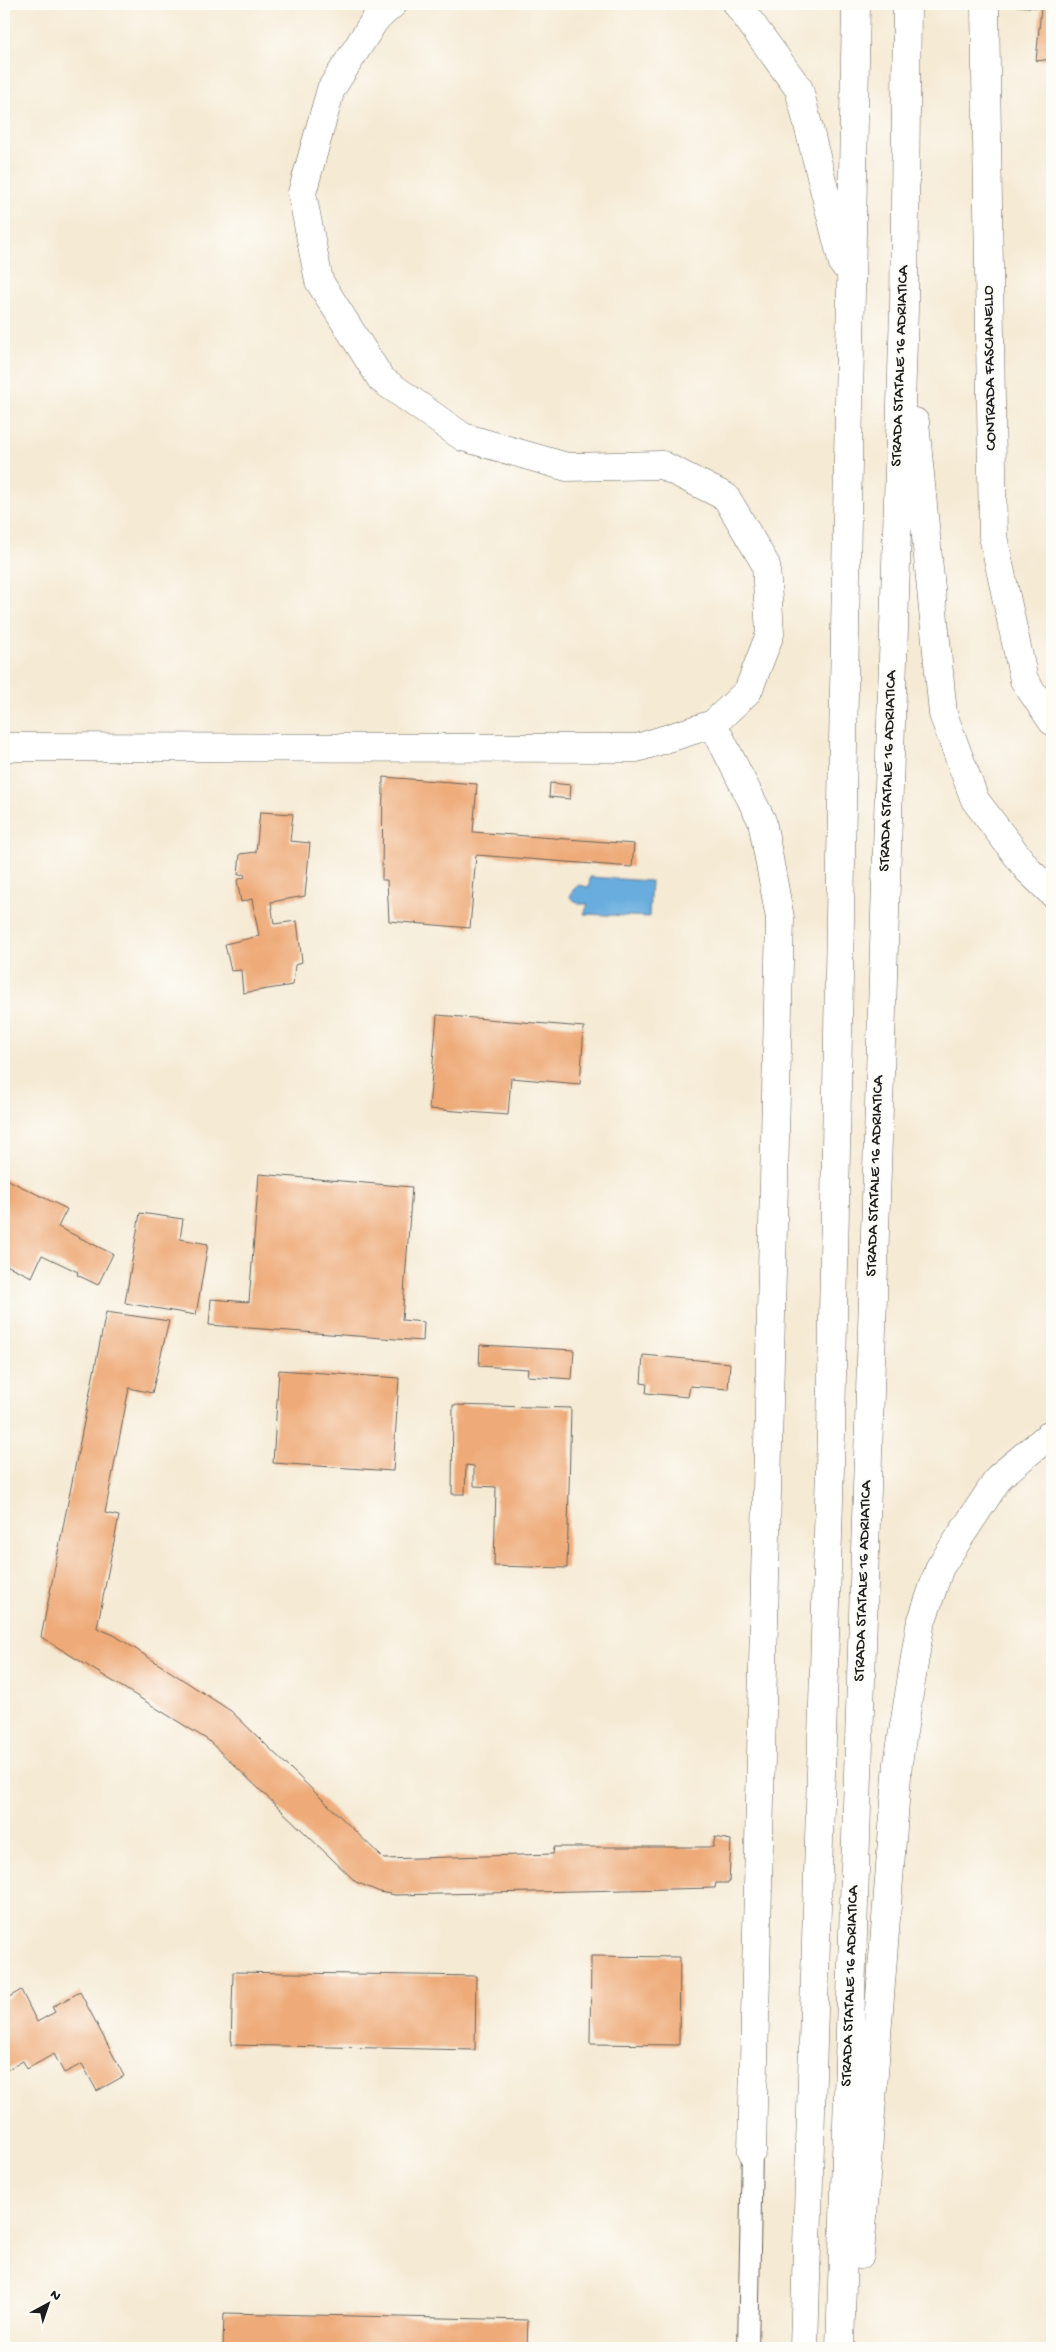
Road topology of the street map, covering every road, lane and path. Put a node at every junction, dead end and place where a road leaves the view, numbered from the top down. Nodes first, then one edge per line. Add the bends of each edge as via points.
1 (393, 4) edge
2 (737, 4) edge
3 (856, 4) edge
4 (907, 4) edge
5 (985, 4) edge
6 (852, 301) junction
7 (904, 308) junction
8 (1052, 720) edge
9 (713, 724) junction
10 (4, 747) edge
11 (1052, 893) edge
12 (1052, 1433) edge
13 (752, 2151) joint
14 (748, 2348) edge
15 (804, 2348) edge
16 (840, 2348) edge
17 (853, 2348) edge

1 - 9 main road via 375,20 331,90 302,193 320,281 381,379 463,437 568,467 662,465 726,497 766,565 770,634 748,691
2 - 6 main road via 799,89
3 - 6 main road
4 - 7 main road, STRADA STATALE 16 ADRIATICA
5 - 8 main road, CONTRADA FASCIANELLO via 993,536 1024,680
6 - 15 main road via 831,1433
7 - 11 main road via 943,714 975,800 1028,870
7 - 16 main road, STRADA STATALE 16 ADRIATICA
9 - 10 main road via 637,748
9 - 13 main road via 762,821 780,918
12 - 17 main road via 1000,1476 940,1567 920,1626 898,1764
13 - 14 lane

